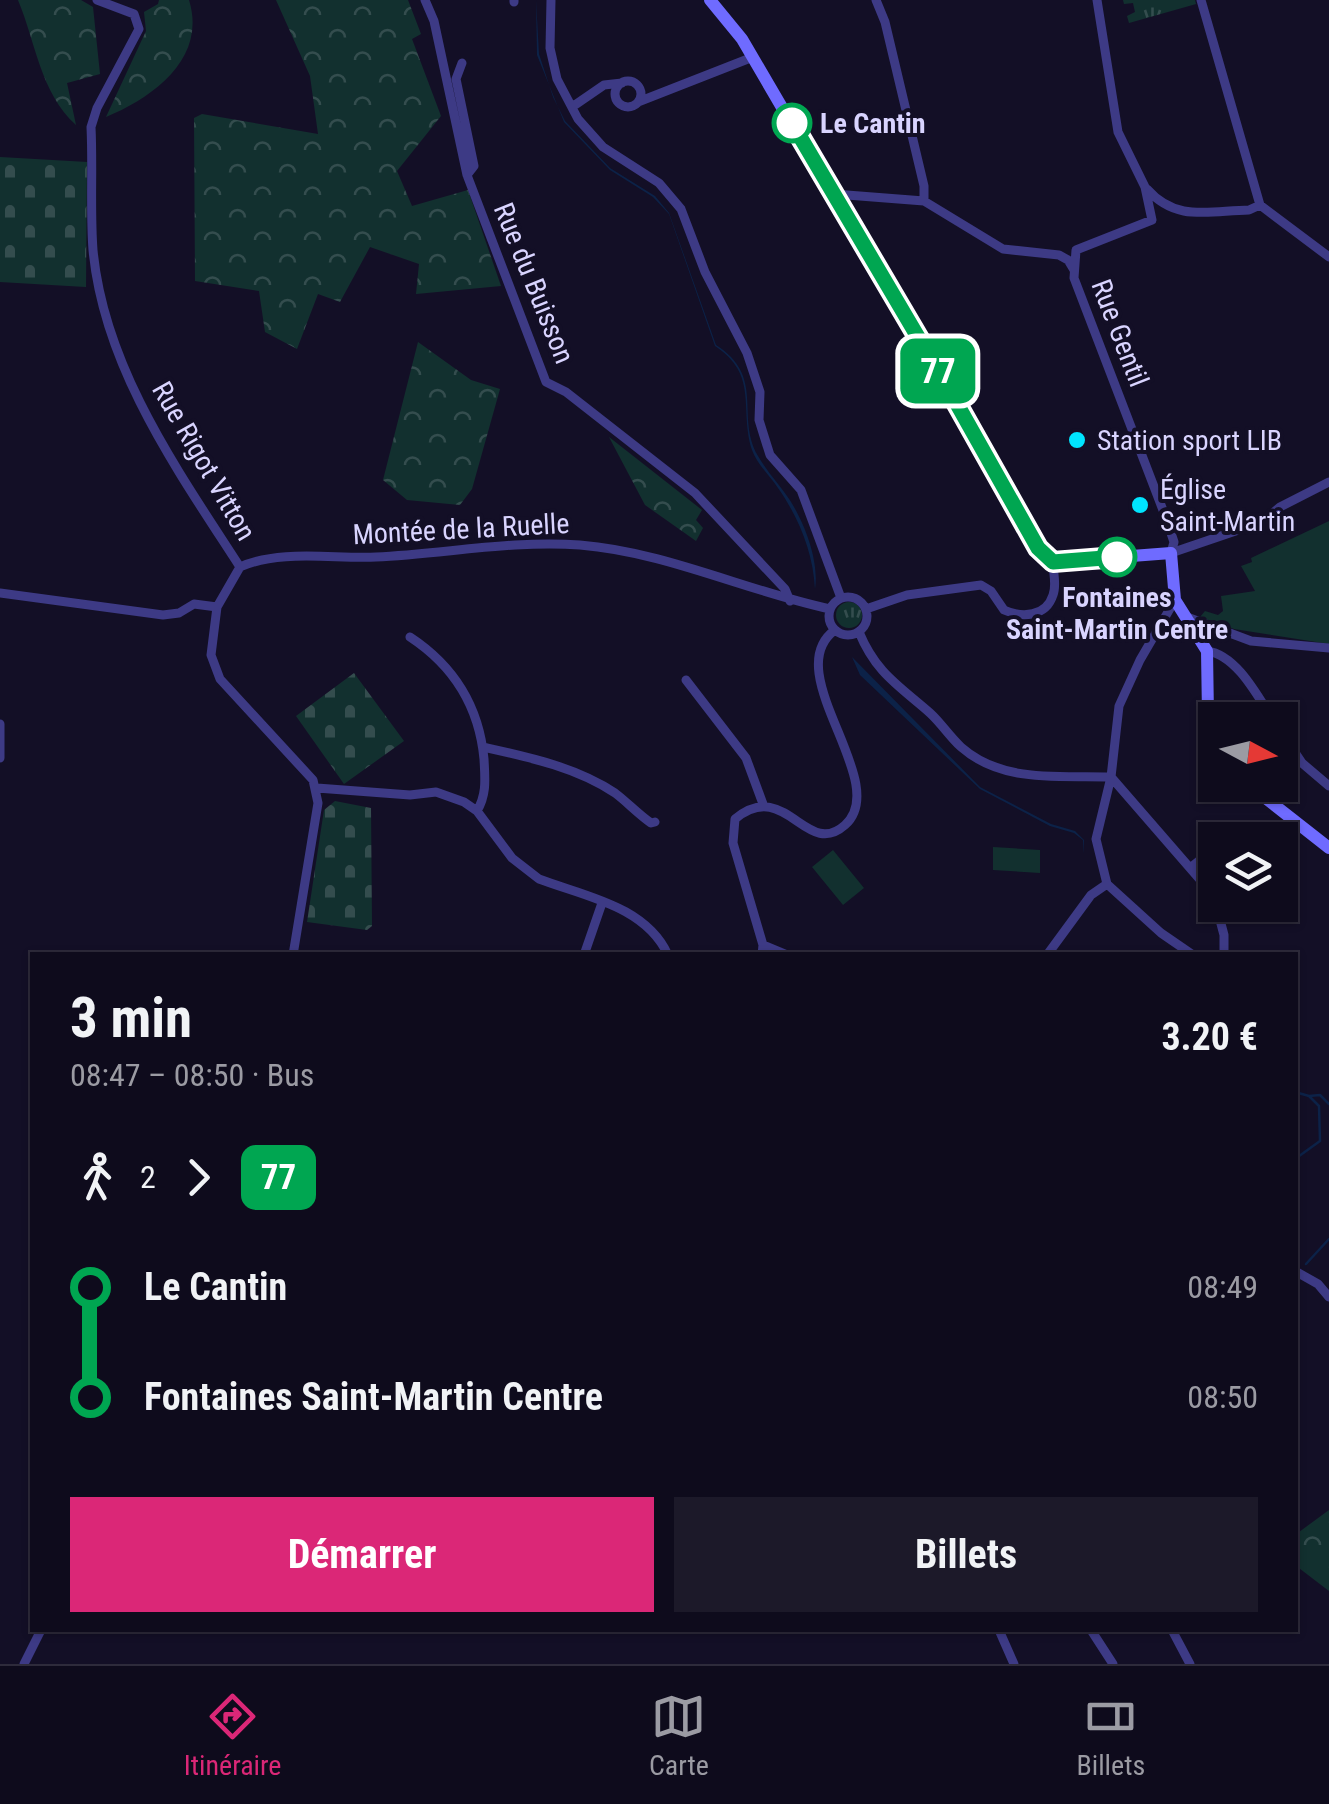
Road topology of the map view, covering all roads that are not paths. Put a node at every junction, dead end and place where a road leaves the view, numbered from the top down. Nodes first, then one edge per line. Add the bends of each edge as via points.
1 (98, 0) edge
2 (425, 0) edge
3 (551, 0) edge
4 (710, 0) edge
5 (876, 0) edge
6 (1097, 0) edge
7 (1201, 0) edge
8 (753, 57) junction
9 (462, 63) dead end
10 (622, 83) junction
11 (638, 102) junction
12 (572, 107) junction
13 (467, 175) junction
14 (1145, 187) junction
15 (834, 194) junction
16 (924, 201) junction
17 (1260, 204) junction
18 (1329, 258) edge
19 (1074, 270) junction
20 (1329, 482) edge
21 (1170, 553) junction
22 (1053, 562) junction
23 (240, 568) junction
24 (0, 593) edge
25 (841, 598) junction
26 (1175, 600) junction
27 (790, 601) junction
28 (217, 608) junction
29 (830, 609) junction
30 (866, 609) junction
31 (1184, 616) junction
32 (834, 630) junction
33 (858, 632) junction
34 (410, 637) dead end
35 (1329, 648) edge
36 (1207, 651) junction
37 (686, 680) dead end
38 (1208, 702) edge
39 (1261, 702) edge
40 (0, 724) edge
41 (483, 747) junction
42 (1298, 757) edge
43 (0, 758) edge
44 (1112, 777) junction
45 (1328, 786) edge
46 (316, 788) junction
47 (1270, 802) edge
48 (763, 804) junction
49 (477, 812) junction
50 (655, 822) dead end
51 (1329, 848) edge
52 (1198, 862) edge
53 (1190, 868) junction
54 (1198, 880) edge
55 (1107, 884) junction
56 (602, 903) junction
57 (1220, 922) edge
58 (762, 950) edge
59 (293, 952) edge
60 (585, 952) edge
61 (667, 952) edge
62 (1049, 952) edge
63 (1189, 952) edge
64 (1224, 952) edge
65 (1298, 1273) edge
66 (1329, 1297) edge
67 (39, 1632) edge
68 (1000, 1632) edge
69 (1091, 1632) edge
70 (1173, 1632) edge
71 (24, 1664) edge
72 (1014, 1664) edge
73 (1113, 1664) edge
74 (1190, 1664) edge

1 - 23 street, Rue Rigot Vitton via 134,14 139,29 92,128 93,252 106,316 162,445
2 - 13 street, Rue du Buisson
3 - 12 street via 550,48
4 - 8 street
5 - 16 street
6 - 14 street via 1118,132
7 - 17 street
8 - 11 street
8 - 15 street
9 - 13 street via 456,78 474,166
10 - 11 street via 640,88
10 - 11 street via 618,100 627,106
10 - 12 street via 604,85
12 - 25 street via 604,148 659,182 682,209 747,353 770,456 801,490
13 - 27 street, Rue du Buisson via 546,382 694,492
14 - 17 street via 1174,211 1249,210
14 - 19 street, Rue Gentil via 1152,220 1076,250
15 - 16 street
15 - 22 street via 1038,548
16 - 19 street via 1003,249 1059,254
17 - 18 street
19 - 21 street, Rue Gentil via 1166,518 1174,542
20 - 21 street via 1262,522
21 - 22 street
21 - 26 street
22 - 30 street via 1054,594 1028,616 1004,610 981,585 907,595
23 - 27 street, Montée de la Ruelle via 267,559 582,545 645,555
23 - 28 street
24 - 28 street via 163,615 194,604
25 - 29 street
25 - 30 street via 853,597
26 - 31 street
26 - 44 street via 1119,706
27 - 29 street, Montée de la Ruelle
28 - 46 street via 211,656 220,680
29 - 32 street
30 - 33 street
31 - 35 street via 1252,640
31 - 36 street
32 - 33 street
32 - 48 street via 822,644 820,664 828,708 854,773 857,798 849,822 836,832 815,832
33 - 44 street via 893,685 983,763 1018,774
34 - 41 street via 446,665 462,688
36 - 38 street
36 - 39 street via 1223,656
37 - 48 street via 746,758
40 - 43 street
41 - 49 street via 486,796
41 - 50 street via 568,770
42 - 45 street
44 - 53 street
44 - 55 street via 1096,839
46 - 49 street via 436,792
46 - 59 street
47 - 51 street
48 - 58 street via 735,819 733,843
49 - 56 street via 524,870
52 - 53 street
53 - 54 street
55 - 62 street via 1090,895
55 - 63 street
56 - 60 street
56 - 61 street via 640,917
57 - 64 street
65 - 66 street
67 - 71 street
68 - 72 street
69 - 73 street
70 - 74 street

